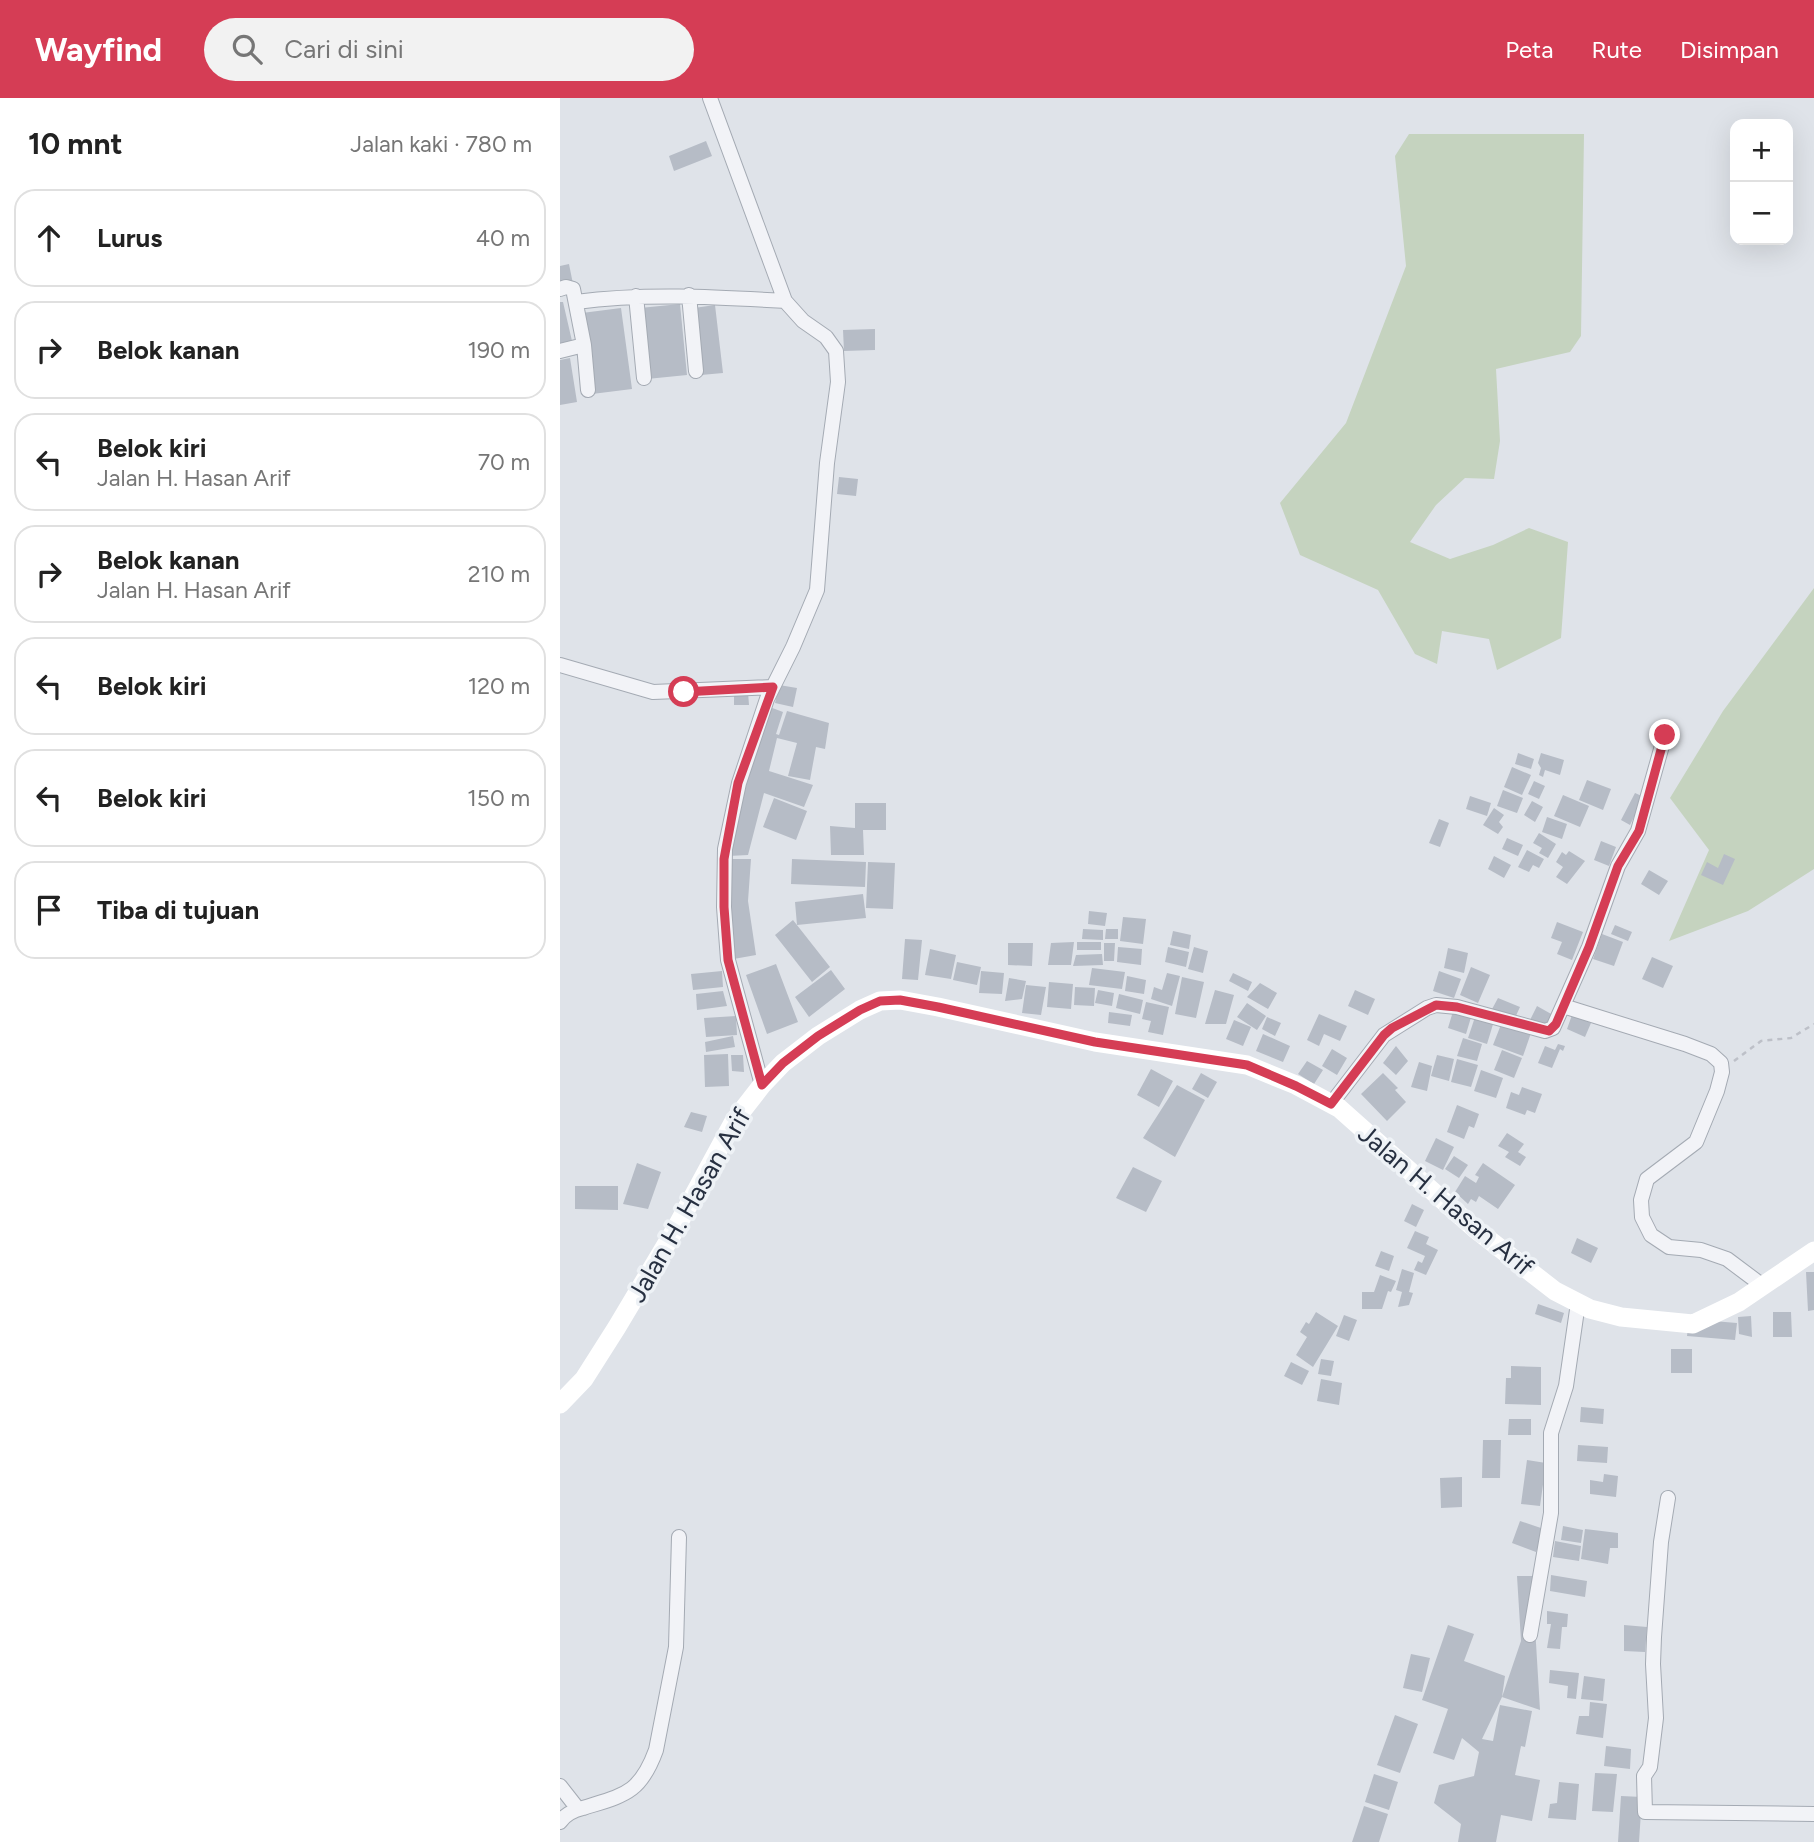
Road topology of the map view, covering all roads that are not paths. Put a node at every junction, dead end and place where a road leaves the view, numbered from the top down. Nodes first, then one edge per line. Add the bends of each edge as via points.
1 (710, 98) edge
2 (560, 289) edge
3 (689, 295) junction
4 (636, 296) junction
5 (785, 301) junction
6 (576, 302) junction
7 (584, 345) junction
8 (560, 351) edge
9 (696, 371) dead end
10 (644, 378) dead end
11 (588, 390) dead end
12 (560, 665) edge
13 (773, 687) junction
14 (1665, 735) dead end
15 (1563, 1006) junction
16 (762, 1085) junction
17 (1331, 1104) junction
18 (1814, 1251) edge
19 (1763, 1286) junction
20 (1578, 1303) junction
21 (560, 1404) edge
22 (1668, 1498) dead end
23 (679, 1537) dead end
24 (1530, 1635) dead end
25 (560, 1786) edge
26 (578, 1810) junction
27 (1814, 1814) edge
28 (560, 1822) edge

1 - 5 street
2 - 6 street via 573,289
3 - 4 street
3 - 5 street
3 - 9 street
4 - 6 street
4 - 10 street
5 - 13 street via 827,337 836,351 838,382 817,590
6 - 7 street
7 - 8 street
7 - 11 street
12 - 13 street via 653,692
13 - 16 street via 738,783 724,859 728,960
14 - 15 street via 1639,831 1618,866
15 - 17 street via 1549,1031 1457,1007 1427,1008 1384,1035
15 - 19 street via 1710,1054 1721,1063 1717,1091 1696,1142 1647,1179 1642,1217 1651,1235 1669,1247 1702,1250 1727,1259
16 - 17 main road, Jalan H. Hasan Arif via 818,1036 860,1010 880,1001 900,1000 1095,1042 1247,1065
16 - 21 main road, Jalan H. Hasan Arif via 734,1121 617,1328 584,1379
17 - 20 main road, Jalan H. Hasan Arif via 1474,1228 1555,1291
18 - 19 main road, Jalan H. Hasan Arif
19 - 20 main road, Jalan H. Hasan Arif via 1693,1324 1621,1317
20 - 24 street via 1564,1395 1552,1433 1551,1513
22 - 27 street via 1654,1637 1656,1718 1650,1767 1644,1776 1645,1812
23 - 26 street via 676,1647 656,1750 639,1783 625,1794
25 - 26 street
26 - 28 street

